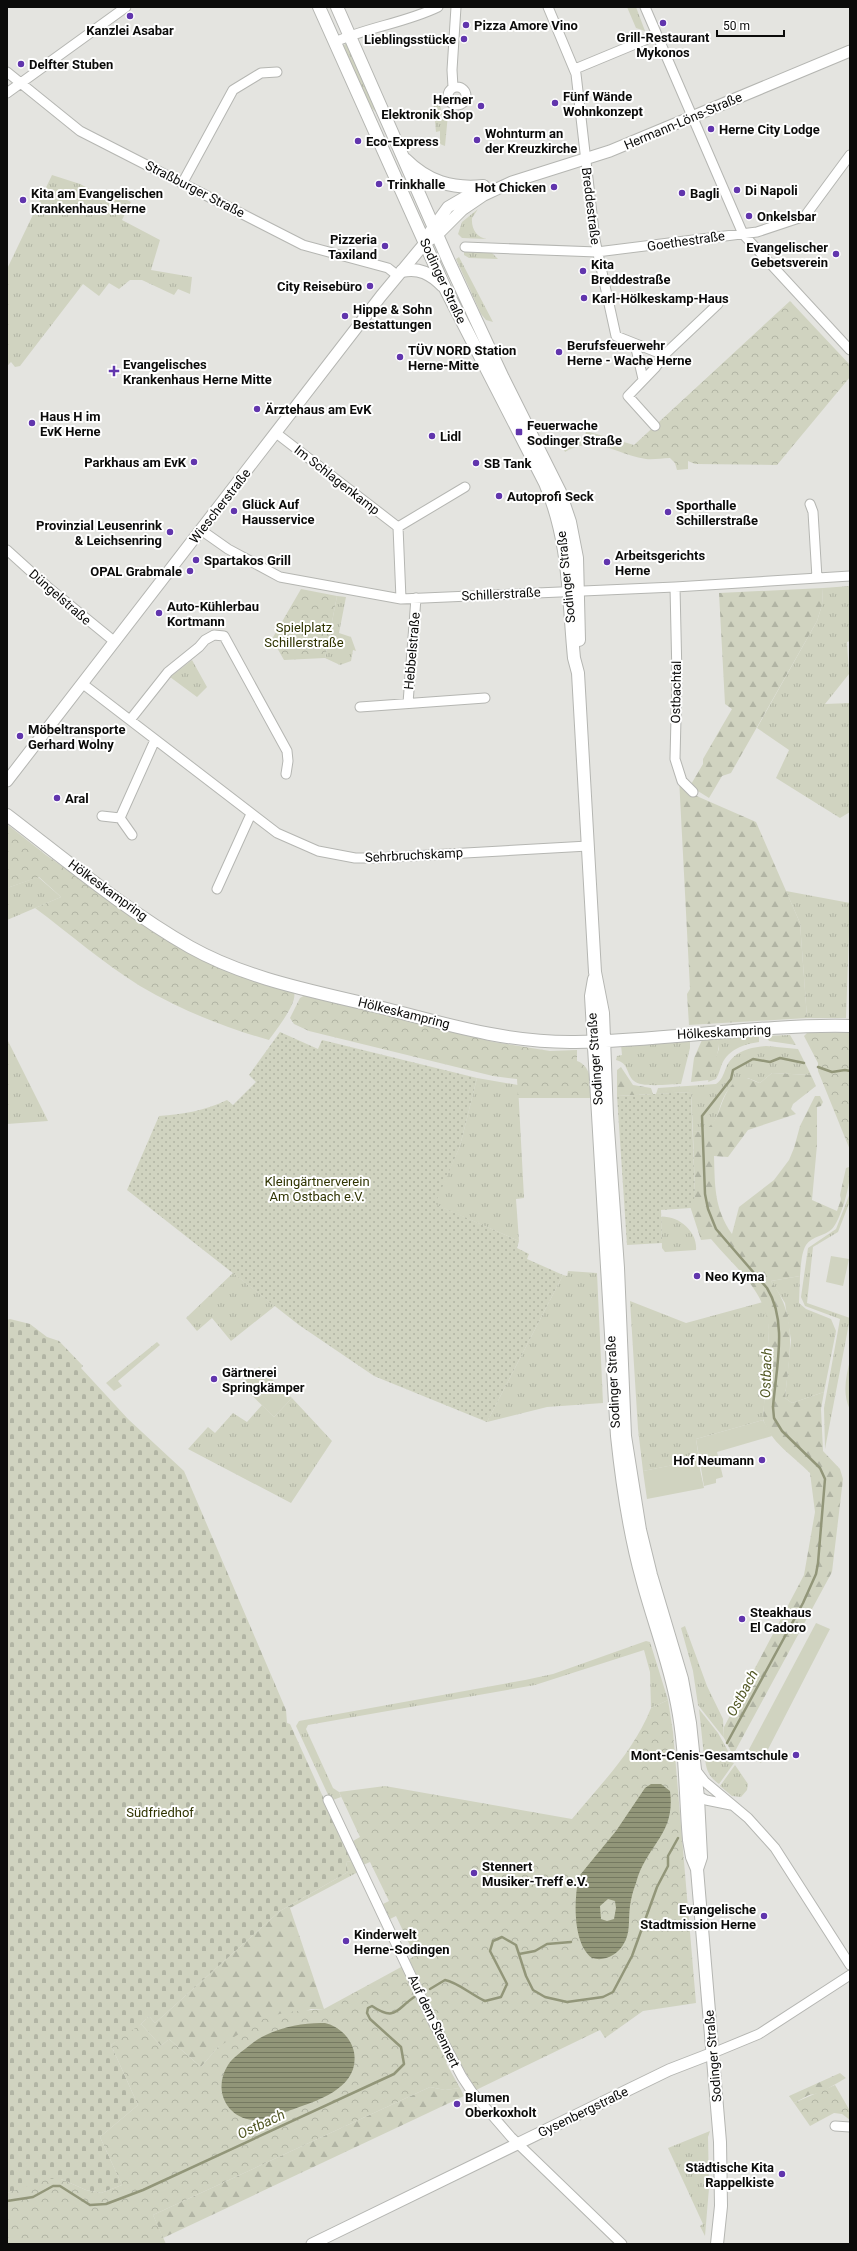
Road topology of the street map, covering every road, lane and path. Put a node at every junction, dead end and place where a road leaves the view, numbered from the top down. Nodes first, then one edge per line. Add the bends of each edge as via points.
1 (126, 7) edge
2 (319, 7) edge
3 (337, 7) edge
4 (438, 7) edge
5 (456, 7) edge
6 (548, 7) edge
7 (645, 7) edge
8 (657, 35) junction
9 (349, 36) junction
10 (335, 42) junction
11 (850, 51) edge
12 (574, 69) junction
13 (7, 72) edge
14 (277, 72) dead end
15 (22, 83) junction
16 (453, 87) dead end
17 (7, 93) edge
18 (692, 117) junction
19 (850, 155) edge
20 (404, 158) junction
21 (585, 160) junction
22 (183, 182) junction
23 (512, 182) junction
24 (484, 186) junction
25 (435, 230) junction
26 (743, 234) junction
27 (425, 243) junction
28 (465, 247) dead end
29 (597, 252) junction
30 (400, 273) junction
31 (445, 288) junction
32 (718, 304) dead end
33 (635, 344) junction
34 (850, 350) edge
35 (664, 355) junction
36 (643, 379) junction
37 (655, 426) dead end
38 (276, 433) junction
39 (465, 487) dead end
40 (810, 504) dead end
41 (398, 527) junction
42 (201, 530) junction
43 (7, 550) edge
44 (850, 576) edge
45 (817, 578) junction
46 (675, 587) junction
47 (573, 590) junction
48 (416, 598) junction
49 (401, 599) junction
50 (115, 642) junction
51 (83, 684) junction
52 (485, 698) dead end
53 (408, 703) junction
54 (360, 707) dead end
55 (130, 720) junction
56 (155, 740) junction
57 (286, 774) dead end
58 (7, 781) edge
59 (693, 792) dead end
60 (251, 814) junction
61 (7, 815) edge
62 (102, 816) dead end
63 (120, 818) junction
64 (132, 835) dead end
65 (588, 846) junction
66 (217, 889) dead end
67 (850, 1026) edge
68 (599, 1041) junction
69 (695, 1769) junction
70 (686, 1786) junction
71 (698, 1798) junction
72 (328, 1800) dead end
73 (731, 1805) junction
74 (696, 1869) junction
75 (850, 1965) edge
76 (850, 1975) edge
77 (713, 2053) junction
78 (835, 2126) dead end
79 (850, 2128) edge
80 (517, 2143) junction
81 (312, 2244) edge
82 (622, 2244) edge
83 (717, 2244) edge

1 - 15 street
2 - 10 main road, Sodinger Straße
3 - 9 main road, Sodinger Straße
4 - 9 street
5 - 16 street
6 - 12 street, Breddestraße
7 - 8 street
8 - 12 street
8 - 18 street
9 - 10 street
9 - 20 main road, Sodinger Straße
10 - 27 main road, Sodinger Straße
11 - 18 street, Hermann-Löns-Straße
12 - 21 street, Breddestraße
13 - 15 street, Straßburger Straße
14 - 22 street via 261,73 233,90
15 - 17 street
15 - 22 street, Straßburger Straße via 80,131
18 - 21 street, Hermann-Löns-Straße
18 - 26 street
19 - 26 street, Goethestraße via 805,216
20 - 24 main road via 416,169 438,182 463,187
20 - 25 main road, Sodinger Straße
21 - 23 street, Hermann-Löns-Straße
21 - 29 street, Breddestraße
22 - 30 street, Straßburger Straße via 303,245
23 - 24 street, Hermann-Löns-Straße
23 - 25 street, Hermann-Löns-Straße via 472,202
24 - 25 street, Hermann-Löns-Straße via 452,204
25 - 27 street, Wiescherstraße
25 - 47 main road, Sodinger Straße via 504,382 560,492 576,547
26 - 29 street, Goethestraße
26 - 34 street
27 - 30 street, Wiescherstraße
27 - 31 main road, Sodinger Straße
28 - 29 street, Goethestraße
29 - 33 street, Breddestraße via 617,340
30 - 31 main road via 414,268 421,270
30 - 38 street, Wiescherstraße
31 - 47 main road, Sodinger Straße via 552,500 563,537
32 - 35 street
33 - 35 street, Breddestraße
33 - 36 street
35 - 36 street
36 - 37 street via 628,396
38 - 41 street, Im Schlagenkamp
38 - 42 street, Wiescherstraße
39 - 41 street
40 - 45 street via 813,512
41 - 49 street
42 - 49 street, Schillerstraße via 228,549 280,577
42 - 50 street, Wiescherstraße
43 - 50 street, Düngelstraße
44 - 45 street, Schillerstraße
45 - 46 street, Schillerstraße
46 - 47 street, Schillerstraße
46 - 59 street, Ostbachtal via 675,759 682,781
47 - 48 street, Schillerstraße
47 - 65 main road, Sodinger Straße via 580,657 578,673
48 - 49 street, Schillerstraße
48 - 53 street, Hebbelstraße
50 - 51 street, Wiescherstraße
51 - 55 street, Sehrbruchskamp
51 - 58 street, Wiescherstraße
52 - 53 street, Hebbelstraße
53 - 54 street, Hebbelstraße
55 - 56 street, Sehrbruchskamp
55 - 57 street via 168,672 205,640 214,635 224,636 287,751
56 - 60 street, Sehrbruchskamp
56 - 63 street
60 - 65 street, Sehrbruchskamp via 277,833 300,844 318,851 355,858
60 - 66 street
61 - 68 main road, Hölkeskampring via 156,925 192,947 248,972 300,988 506,1038 531,1041
62 - 63 street
63 - 64 street
65 - 68 main road, Sodinger Straße via 595,972 591,996
67 - 68 main road, Hölkeskampring via 721,1031
68 - 69 main road, Sodinger Straße via 618,1268 625,1436 642,1537 682,1679
68 - 70 main road, Sodinger Straße via 614,1399 620,1467 633,1540 677,1705
69 - 71 main road, Sodinger Straße
69 - 73 street via 704,1782
70 - 71 street
70 - 74 main road, Sodinger Straße via 690,1846
71 - 73 street
71 - 74 main road, Sodinger Straße via 701,1857
72 - 80 street, Auf dem Stennert via 458,2069 472,2092
73 - 75 street via 748,1818 775,1848
74 - 77 main road, Sodinger Straße
76 - 77 street, Gysenbergstraße via 759,2034
77 - 80 street, Gysenbergstraße via 669,2070
77 - 83 main road, Sodinger Straße via 721,2166
78 - 79 street
80 - 81 street, Gysenbergstraße
80 - 82 street, Auf dem Stennert

